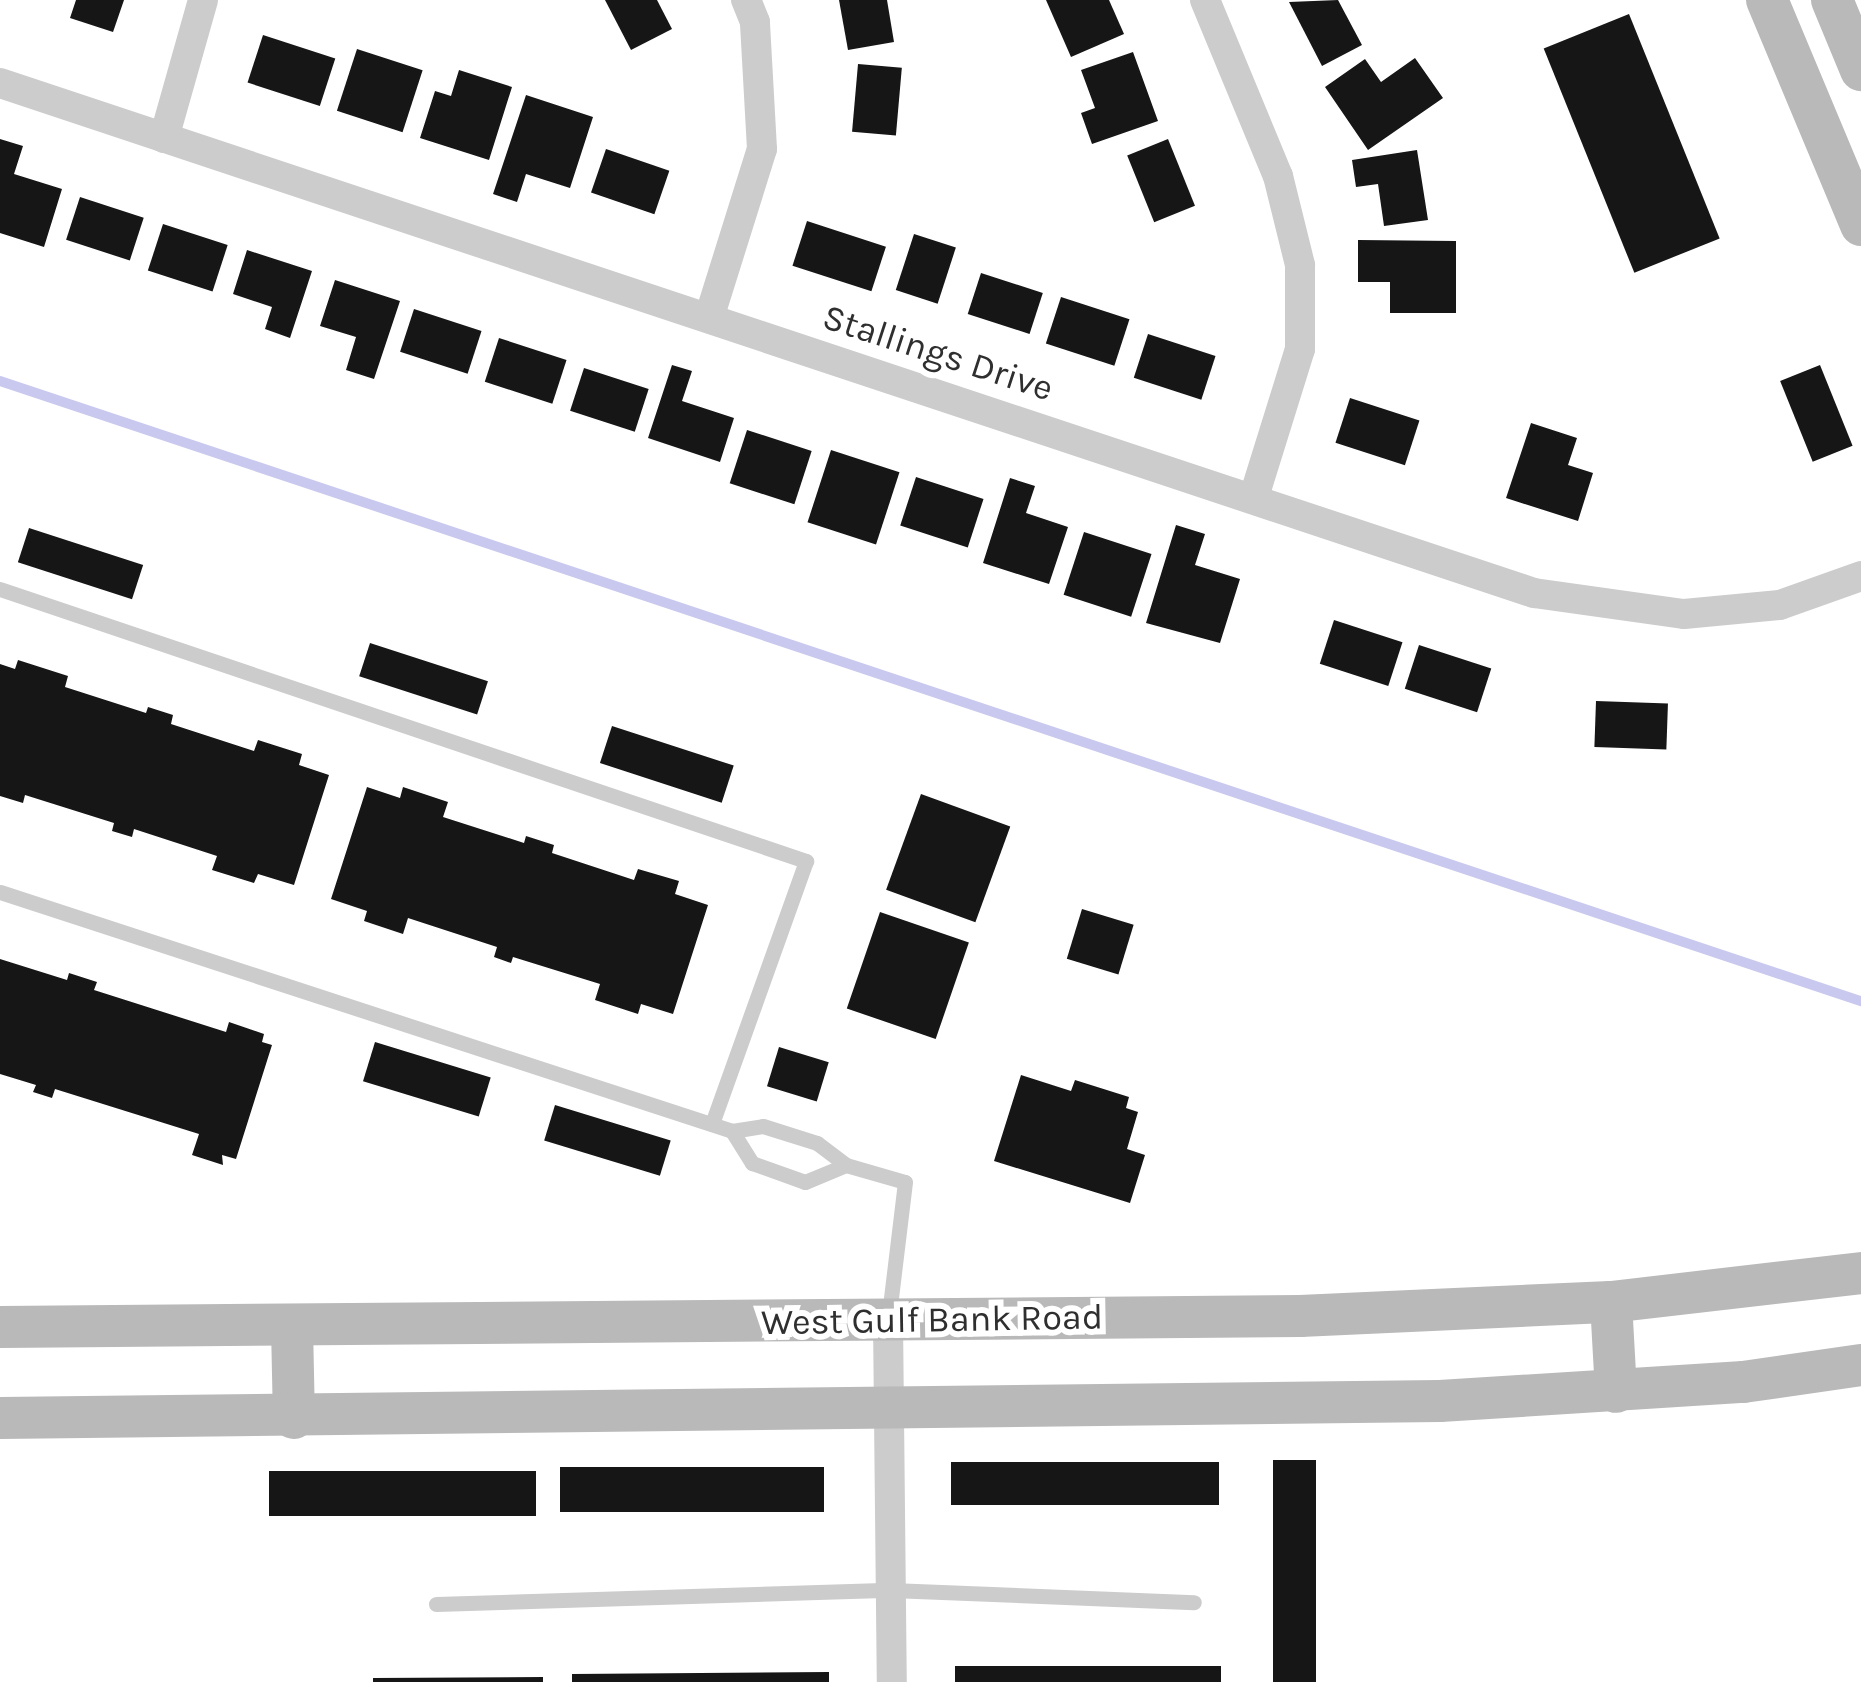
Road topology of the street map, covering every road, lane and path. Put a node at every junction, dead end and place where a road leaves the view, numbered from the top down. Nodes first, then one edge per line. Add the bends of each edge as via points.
1 (203, 0) edge
2 (746, 0) edge
3 (1205, 0) edge
4 (1767, 0) edge
5 (1843, 4) edge
6 (1861, 70) edge
7 (0, 83) edge
8 (164, 138) junction
9 (1861, 225) edge
10 (709, 319) junction
11 (1254, 497) junction
12 (1861, 576) edge
13 (0, 590) edge
14 (0, 892) edge
15 (712, 1124) junction
16 (732, 1131) junction
17 (846, 1165) junction
18 (1861, 1273) edge
19 (1611, 1302) junction
20 (888, 1320) junction
21 (292, 1326) junction
22 (0, 1327) edge
23 (1861, 1365) edge
24 (1616, 1392) junction
25 (889, 1412) junction
26 (0, 1418) edge
27 (294, 1418) junction
28 (891, 1591) junction
29 (1194, 1602) dead end
30 (436, 1604) dead end
31 (892, 1682) edge

1 - 8 street
2 - 10 street via 755,22 762,149
3 - 11 street via 1278,176 1300,265 1300,350
4 - 9 main road
5 - 6 main road
7 - 8 street, Stallings Drive
8 - 10 street, Stallings Drive
10 - 11 street, Stallings Drive
11 - 12 street, Stallings Drive via 1534,593 1684,614 1780,605
13 - 15 lane via 806,860
14 - 15 lane
15 - 16 lane
16 - 17 lane via 764,1126 817,1144
16 - 17 lane via 752,1163 805,1182
17 - 20 lane via 904,1182
18 - 19 main road, West Gulf Bank Road
19 - 20 main road, West Gulf Bank Road via 1300,1316
19 - 24 main road
20 - 21 main road, West Gulf Bank Road
20 - 25 street
21 - 22 main road, West Gulf Bank Road
21 - 27 main road
23 - 24 main road
24 - 25 main road
25 - 27 main road
25 - 28 street
26 - 27 main road
28 - 29 lane
28 - 30 lane
28 - 31 street

